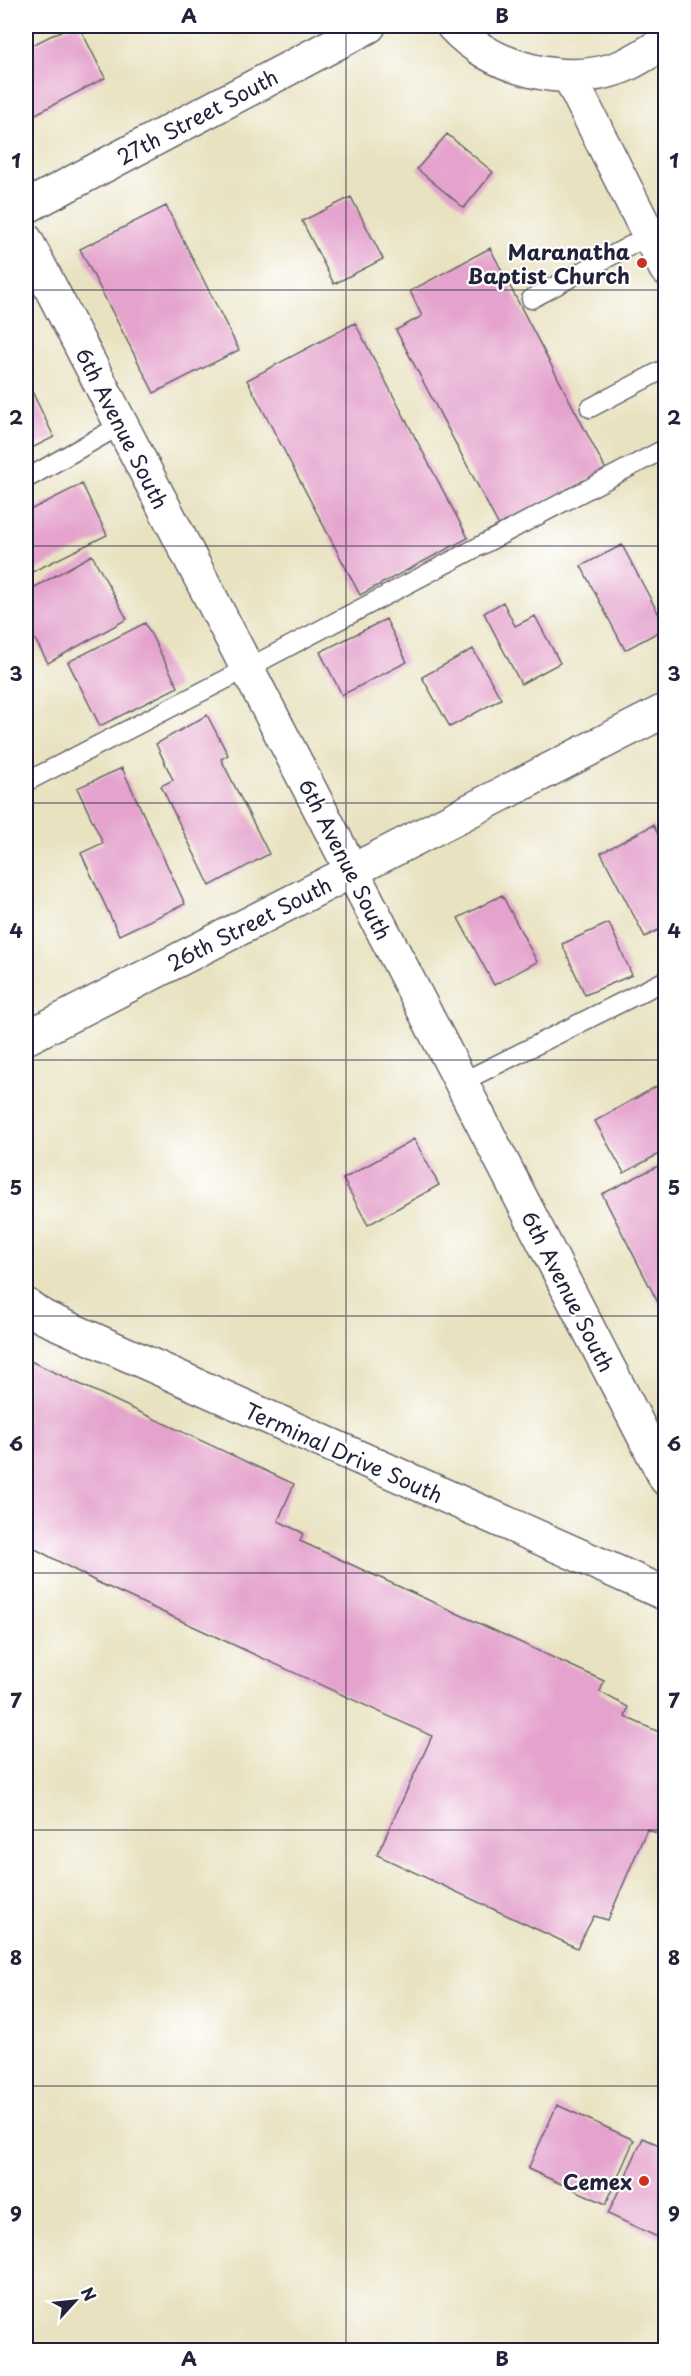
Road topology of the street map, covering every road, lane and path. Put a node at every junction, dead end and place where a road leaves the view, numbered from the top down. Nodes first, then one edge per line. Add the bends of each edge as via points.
1 (369, 26) edge
2 (453, 26) edge
3 (666, 42) edge
4 (569, 76) junction
5 (26, 207) edge
6 (648, 236) junction
7 (26, 240) edge
8 (666, 269) edge
9 (531, 299) dead end
10 (666, 368) edge
11 (590, 408) dead end
12 (121, 425) junction
13 (666, 448) edge
14 (26, 479) edge
15 (248, 668) junction
16 (666, 710) edge
17 (26, 782) edge
18 (352, 870) junction
19 (666, 980) edge
20 (26, 1038) edge
21 (462, 1082) junction
22 (26, 1305) edge
23 (666, 1479) edge
24 (666, 1594) edge

1 - 5 street, 27th Street South
2 - 4 street via 488,54 527,71
3 - 4 street via 620,67
4 - 6 street
6 - 8 street
6 - 9 lane
7 - 12 street, 6th Avenue South
10 - 11 lane
12 - 14 lane
12 - 15 street, 6th Avenue South
13 - 15 lane
15 - 17 lane
15 - 18 street, 6th Avenue South
16 - 18 street, 26th Street South
18 - 20 street, 26th Street South
18 - 21 street, 6th Avenue South
19 - 21 lane
21 - 23 street, 6th Avenue South
22 - 24 street, Terminal Drive South via 43,1317

